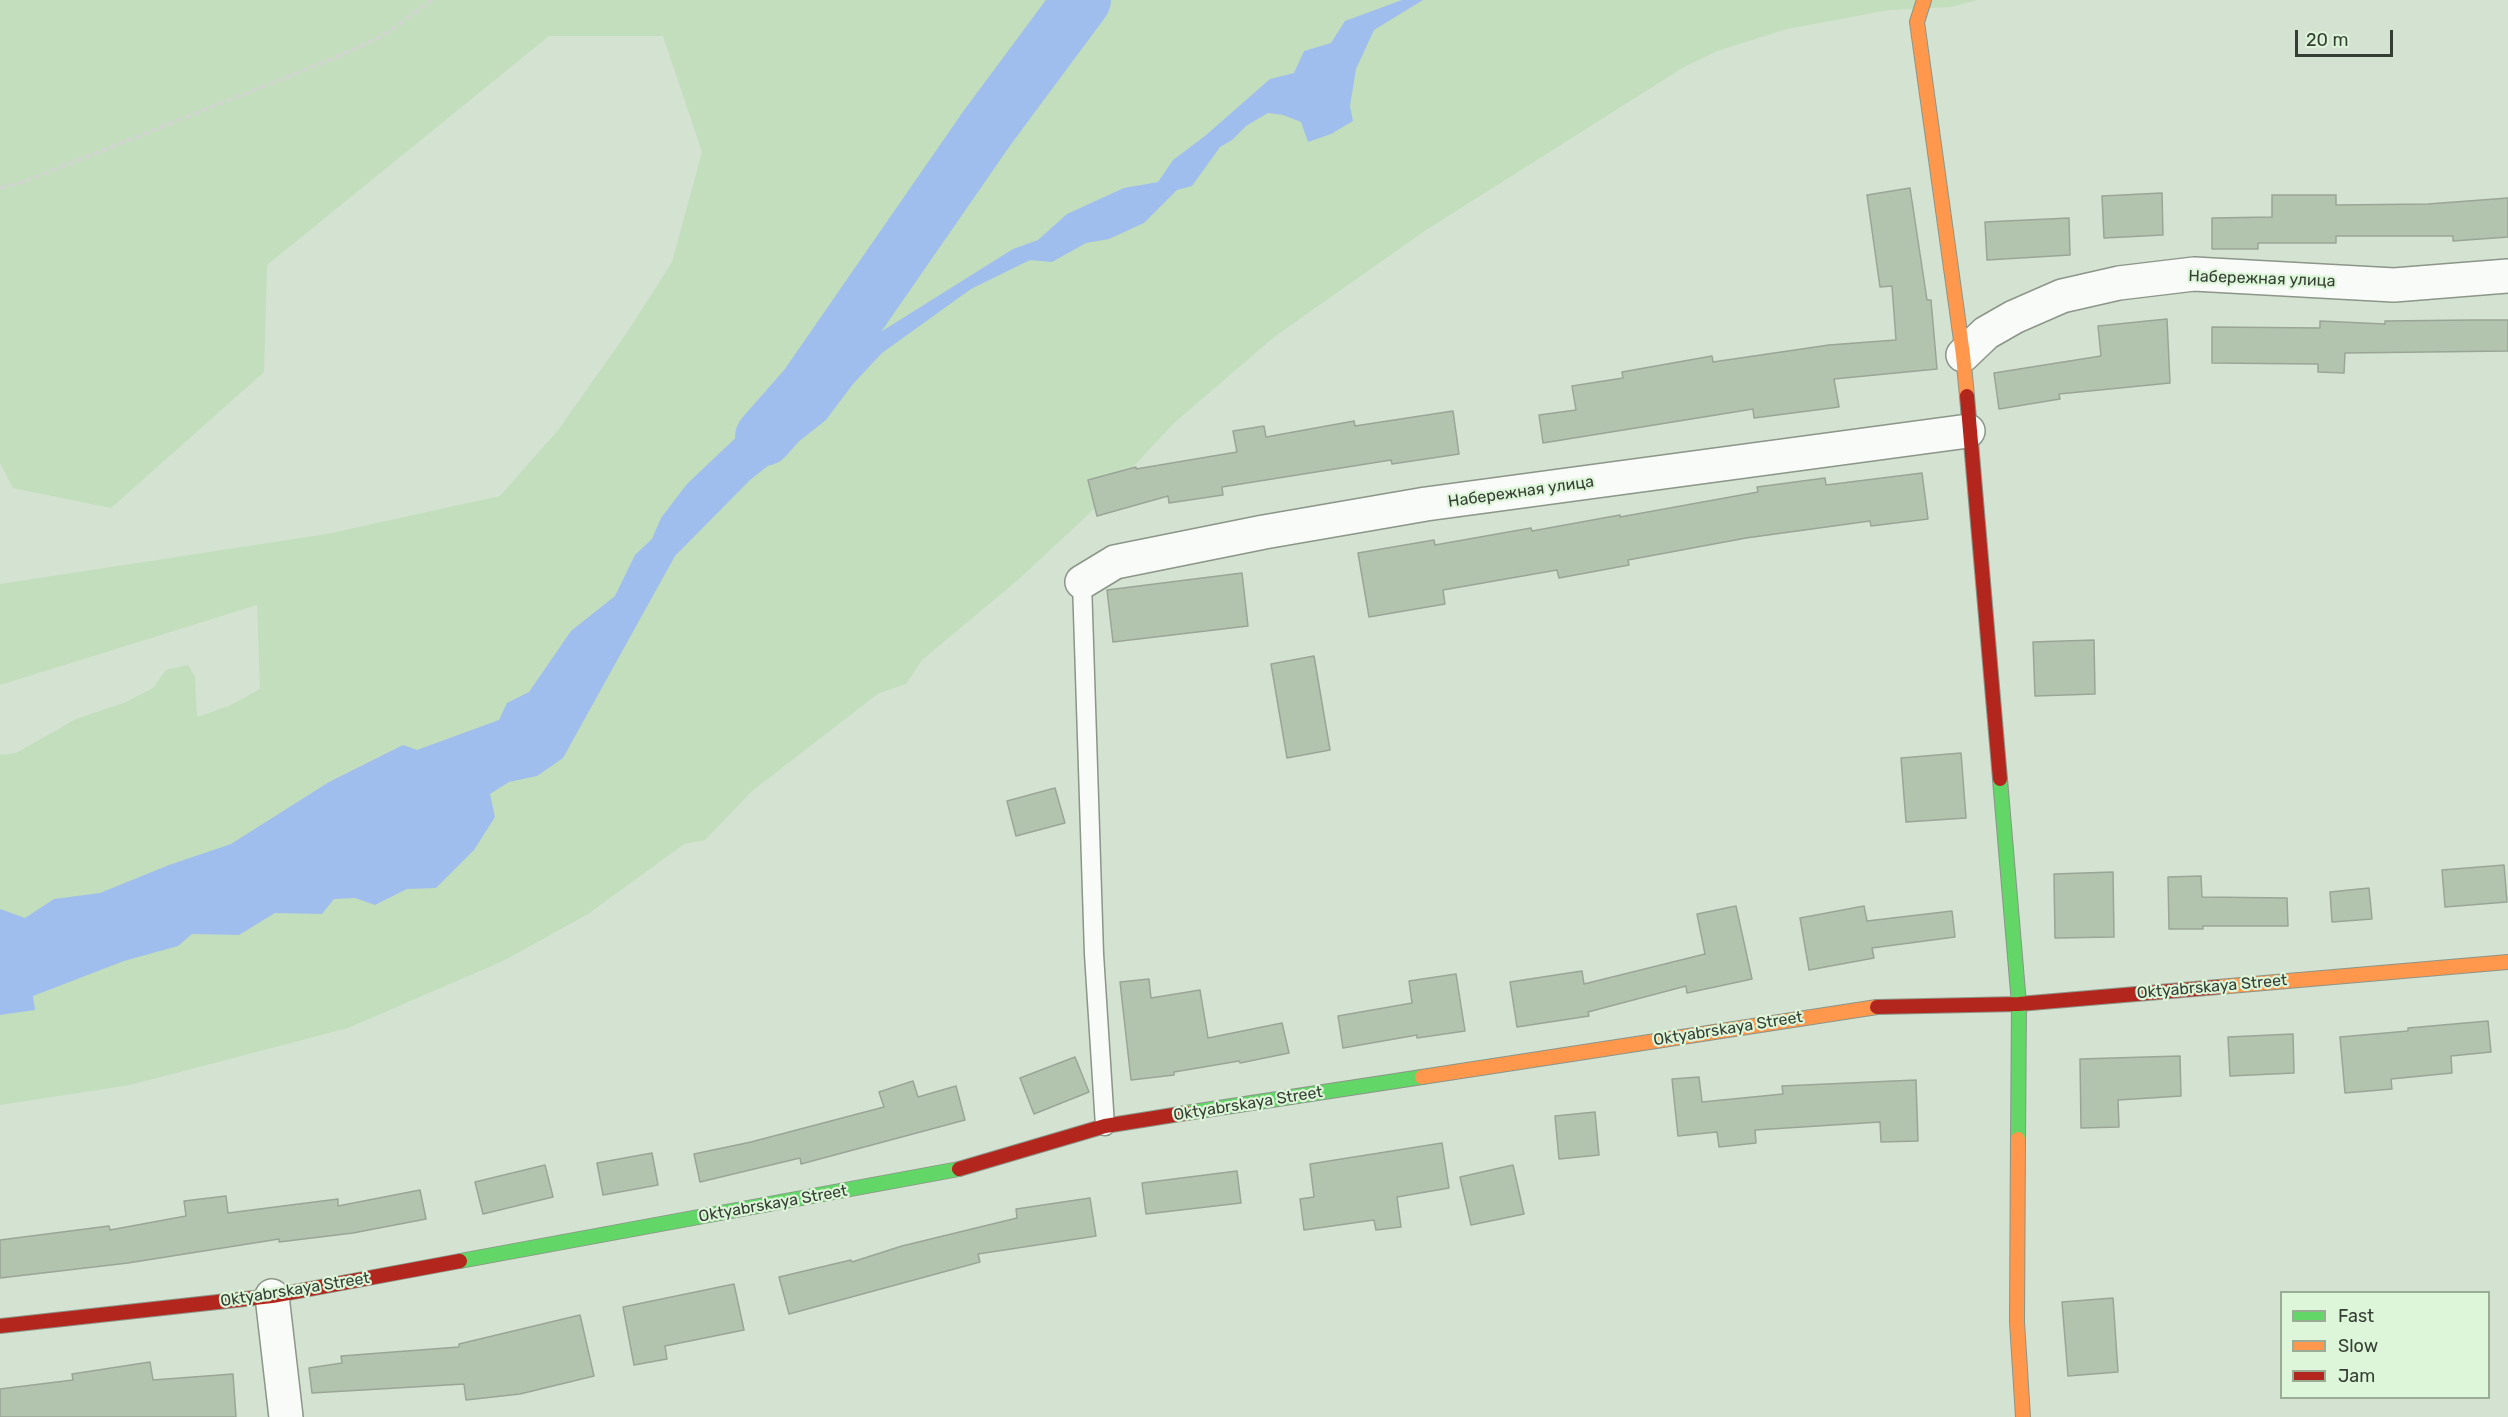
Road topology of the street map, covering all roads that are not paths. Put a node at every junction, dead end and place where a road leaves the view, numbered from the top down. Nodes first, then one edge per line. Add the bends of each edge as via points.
1 (1924, 0) edge
2 (2508, 276) edge
3 (1963, 355) junction
4 (1968, 431) junction
5 (1082, 582) joint
6 (2508, 962) edge
7 (2019, 1004) junction
8 (1105, 1126) junction
9 (272, 1296) junction
10 (0, 1326) edge
11 (286, 1417) edge
12 (2023, 1417) edge

1 - 3 street via 1917,22
2 - 3 street, Набережная улица via 2394,285 2194,274 2119,284 2062,296 2014,316 1986,333
3 - 4 street
4 - 5 street, Набережная улица via 1426,504 1115,562
4 - 7 street
5 - 8 lane via 1094,954
6 - 7 street, Oktyabrskaya Street
7 - 8 street, Oktyabrskaya Street via 1870,1007
7 - 12 street via 2017,1322
8 - 9 street, Oktyabrskaya Street via 956,1170
9 - 10 street, Oktyabrskaya Street
9 - 11 street

